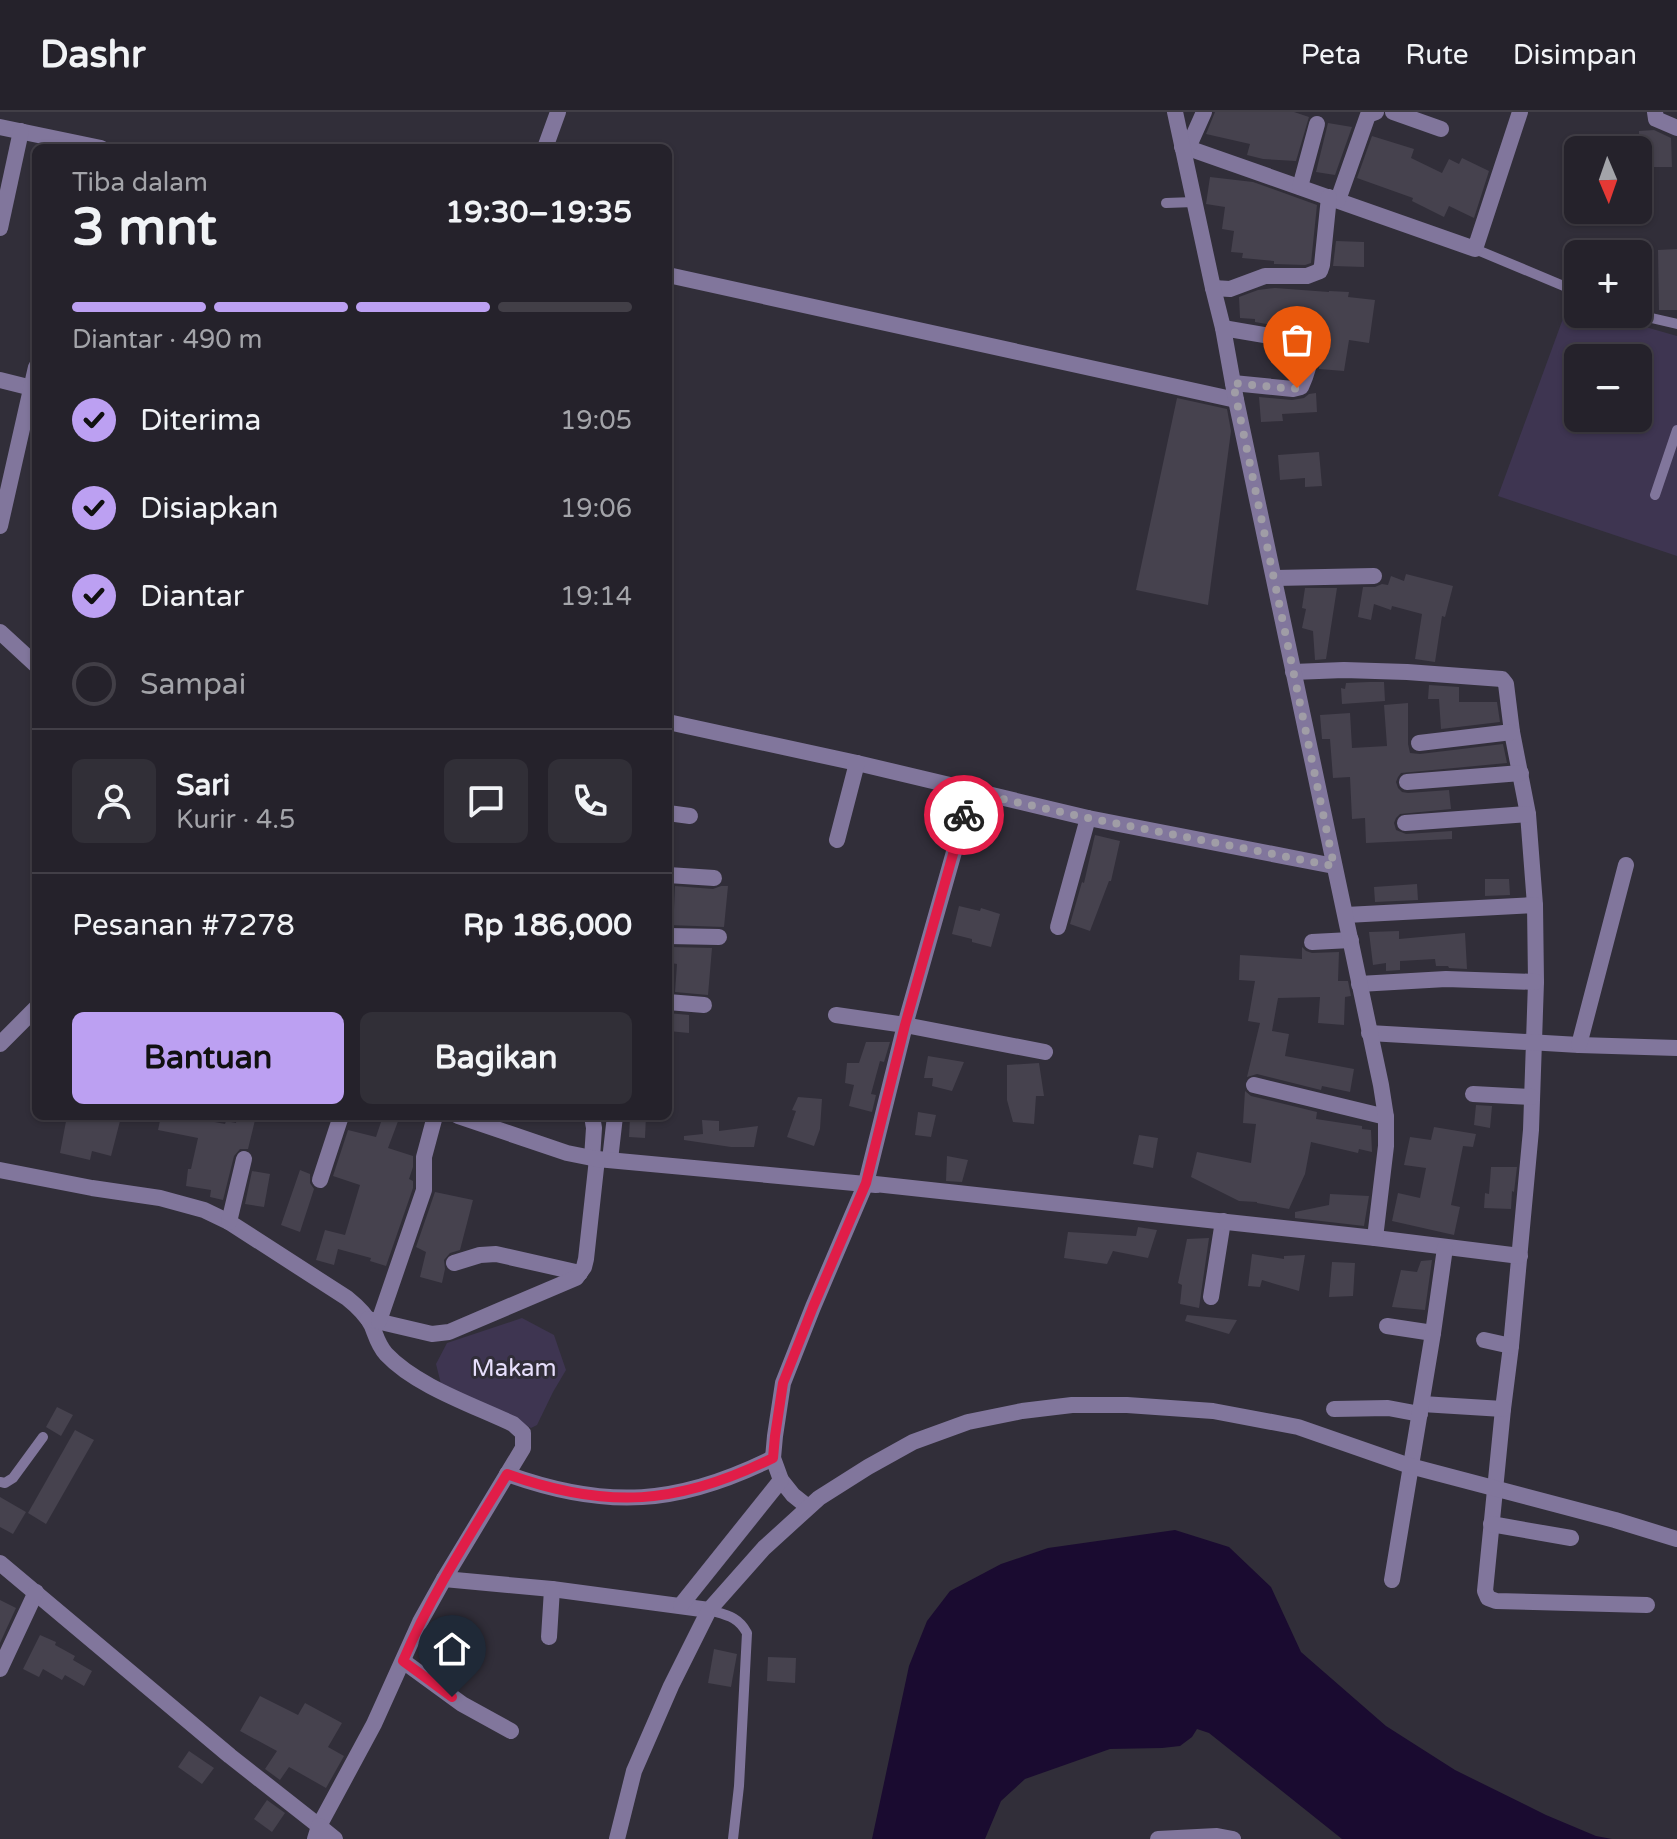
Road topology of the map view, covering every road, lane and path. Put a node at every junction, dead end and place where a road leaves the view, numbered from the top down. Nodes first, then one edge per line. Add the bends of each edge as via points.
1 (558, 112) edge
2 (1175, 112) edge
3 (1204, 112) edge
4 (1376, 112) edge
5 (1393, 112) edge
6 (1520, 112) edge
7 (1655, 112) edge
8 (1317, 124) dead end
9 (0, 127) edge
10 (1677, 128) edge
11 (1441, 129) dead end
12 (21, 131) junction
13 (78, 144) edge
14 (546, 144) edge
15 (1185, 147) junction
16 (1300, 187) junction
17 (1334, 198) junction
18 (1194, 202) junction
19 (1166, 203) dead end
20 (0, 228) edge
21 (1475, 249) junction
22 (672, 276) edge
23 (1564, 286) edge
24 (1213, 288) junction
25 (1652, 318) edge
26 (1677, 324) edge
27 (1223, 328) junction
28 (0, 380) edge
29 (1233, 383) junction
30 (32, 388) edge
31 (32, 396) edge
32 (1236, 400) junction
33 (1677, 430) edge
34 (1655, 495) dead end
35 (0, 526) edge
36 (1374, 576) dead end
37 (1275, 578) junction
38 (0, 632) edge
39 (32, 661) edge
40 (1293, 672) junction
41 (672, 723) edge
42 (1512, 732) junction
43 (1419, 743) dead end
44 (857, 763) junction
45 (1521, 773) junction
46 (1407, 782) dead end
47 (971, 792) junction
48 (672, 814) edge
49 (1528, 814) junction
50 (690, 816) dead end
51 (1088, 818) junction
52 (1405, 823) dead end
53 (837, 840) dead end
54 (1626, 865) dead end
55 (1334, 866) junction
56 (672, 875) edge
57 (714, 878) dead end
58 (1535, 905) junction
59 (1346, 915) junction
60 (1058, 927) dead end
61 (672, 936) edge
62 (719, 937) dead end
63 (1351, 940) junction
64 (1312, 942) dead end
65 (1536, 982) junction
66 (1359, 984) junction
67 (672, 1002) edge
68 (704, 1005) dead end
69 (32, 1012) edge
70 (836, 1015) dead end
71 (905, 1025) junction
72 (1369, 1033) junction
73 (1535, 1041) junction
74 (0, 1044) edge
75 (1579, 1045) junction
76 (1677, 1048) edge
77 (1045, 1052) dead end
78 (1254, 1085) dead end
79 (1473, 1094) dead end
80 (1532, 1097) junction
81 (1386, 1117) junction
82 (340, 1120) edge
83 (434, 1120) edge
84 (470, 1120) edge
85 (593, 1120) edge
86 (614, 1120) edge
87 (244, 1159) dead end
88 (600, 1159) junction
89 (0, 1170) edge
90 (320, 1180) dead end
91 (866, 1183) junction
92 (1223, 1221) junction
93 (229, 1222) junction
94 (1375, 1238) junction
95 (1445, 1248) junction
96 (1520, 1256) junction
97 (454, 1263) dead end
98 (580, 1273) junction
99 (1211, 1297) dead end
100 (374, 1320) junction
101 (1387, 1326) dead end
102 (1433, 1333) junction
103 (1484, 1340) dead end
104 (1511, 1346) junction
105 (1334, 1409) dead end
106 (1421, 1409) junction
107 (1503, 1409) junction
108 (43, 1437) dead end
109 (773, 1458) junction
110 (1410, 1466) junction
111 (507, 1474) junction
112 (781, 1480) junction
113 (0, 1482) edge
114 (1495, 1490) junction
115 (808, 1507) junction
116 (1491, 1524) junction
117 (1571, 1538) dead end
118 (1677, 1539) edge
119 (0, 1563) edge
120 (444, 1579) junction
121 (1392, 1580) dead end
122 (552, 1589) junction
123 (36, 1592) junction
124 (681, 1605) junction
125 (1647, 1605) dead end
126 (709, 1610) junction
127 (549, 1637) dead end
128 (403, 1661) junction
129 (0, 1669) edge
130 (511, 1731) dead end
131 (317, 1832) edge
132 (1184, 1838) edge
133 (335, 1839) edge
134 (617, 1839) edge
135 (733, 1839) edge
136 (1158, 1839) edge
137 (1233, 1839) edge

1 - 14 street
2 - 15 street
3 - 15 street
4 - 17 street via 1368,115
5 - 11 street
6 - 21 street
7 - 10 street via 1656,119
8 - 16 street
9 - 12 street
12 - 13 street
12 - 20 street
15 - 16 street
15 - 18 street
16 - 17 street
17 - 21 street
17 - 24 street via 1320,271
18 - 19 lane
18 - 24 street
21 - 23 lane
22 - 32 street
24 - 27 street
25 - 26 lane
27 - 29 street
27 - 29 street via 1306,342 1310,347 1301,387
28 - 30 street
29 - 32 street
31 - 35 street
32 - 37 street
33 - 34 lane
36 - 37 street
37 - 40 street
38 - 39 street
40 - 42 street via 1502,679
40 - 55 street
41 - 44 street
42 - 43 street
42 - 45 street
44 - 47 street
44 - 53 street
45 - 46 street
45 - 49 street
47 - 51 street
47 - 71 street
48 - 50 street
49 - 52 street
49 - 58 street
51 - 55 street
51 - 60 street
54 - 75 street
55 - 59 street
56 - 57 street
58 - 59 street
58 - 65 street
59 - 63 street
61 - 62 street
63 - 64 street
63 - 66 street
65 - 66 street via 1446,979
65 - 73 street
66 - 72 street
67 - 68 street
69 - 74 street
70 - 71 street
71 - 77 street
71 - 91 street
72 - 73 street
72 - 81 street
73 - 75 street
73 - 80 street
75 - 76 street
78 - 81 street
79 - 80 street
80 - 96 street
81 - 94 street
82 - 90 street
83 - 100 street via 424,1157 424,1190
84 - 88 street
85 - 88 street
86 - 88 street
87 - 93 street
88 - 91 street
88 - 98 street
89 - 93 street via 160,1198
91 - 92 street
91 - 109 street via 783,1383
92 - 94 street
92 - 99 street
93 - 100 street
94 - 95 street
95 - 96 street
95 - 102 street
96 - 104 street
97 - 98 street via 496,1254
98 - 100 street via 449,1332 432,1334
100 - 111 street via 377,1342 406,1371 521,1430 524,1443
101 - 102 street
102 - 106 street
103 - 104 street
104 - 107 street
105 - 106 street
106 - 107 street
106 - 110 street
107 - 114 street
108 - 113 lane via 13,1478
109 - 111 street via 737,1476 661,1496 583,1495
109 - 112 street
110 - 114 street
110 - 115 street via 1298,1427 1213,1411 1072,1405 968,1422 913,1442
110 - 121 street
111 - 120 street
112 - 115 street
112 - 124 street
114 - 116 street
114 - 118 street
115 - 126 street
116 - 117 street
116 - 125 street via 1488,1598
119 - 123 street
120 - 122 street
120 - 128 street
122 - 124 street
122 - 127 street
123 - 129 street
123 - 131 street
124 - 126 street
126 - 134 street via 634,1771
126 - 135 lane via 741,1623 747,1633
128 - 130 street
128 - 131 street
131 - 133 street
132 - 136 street
132 - 137 street

